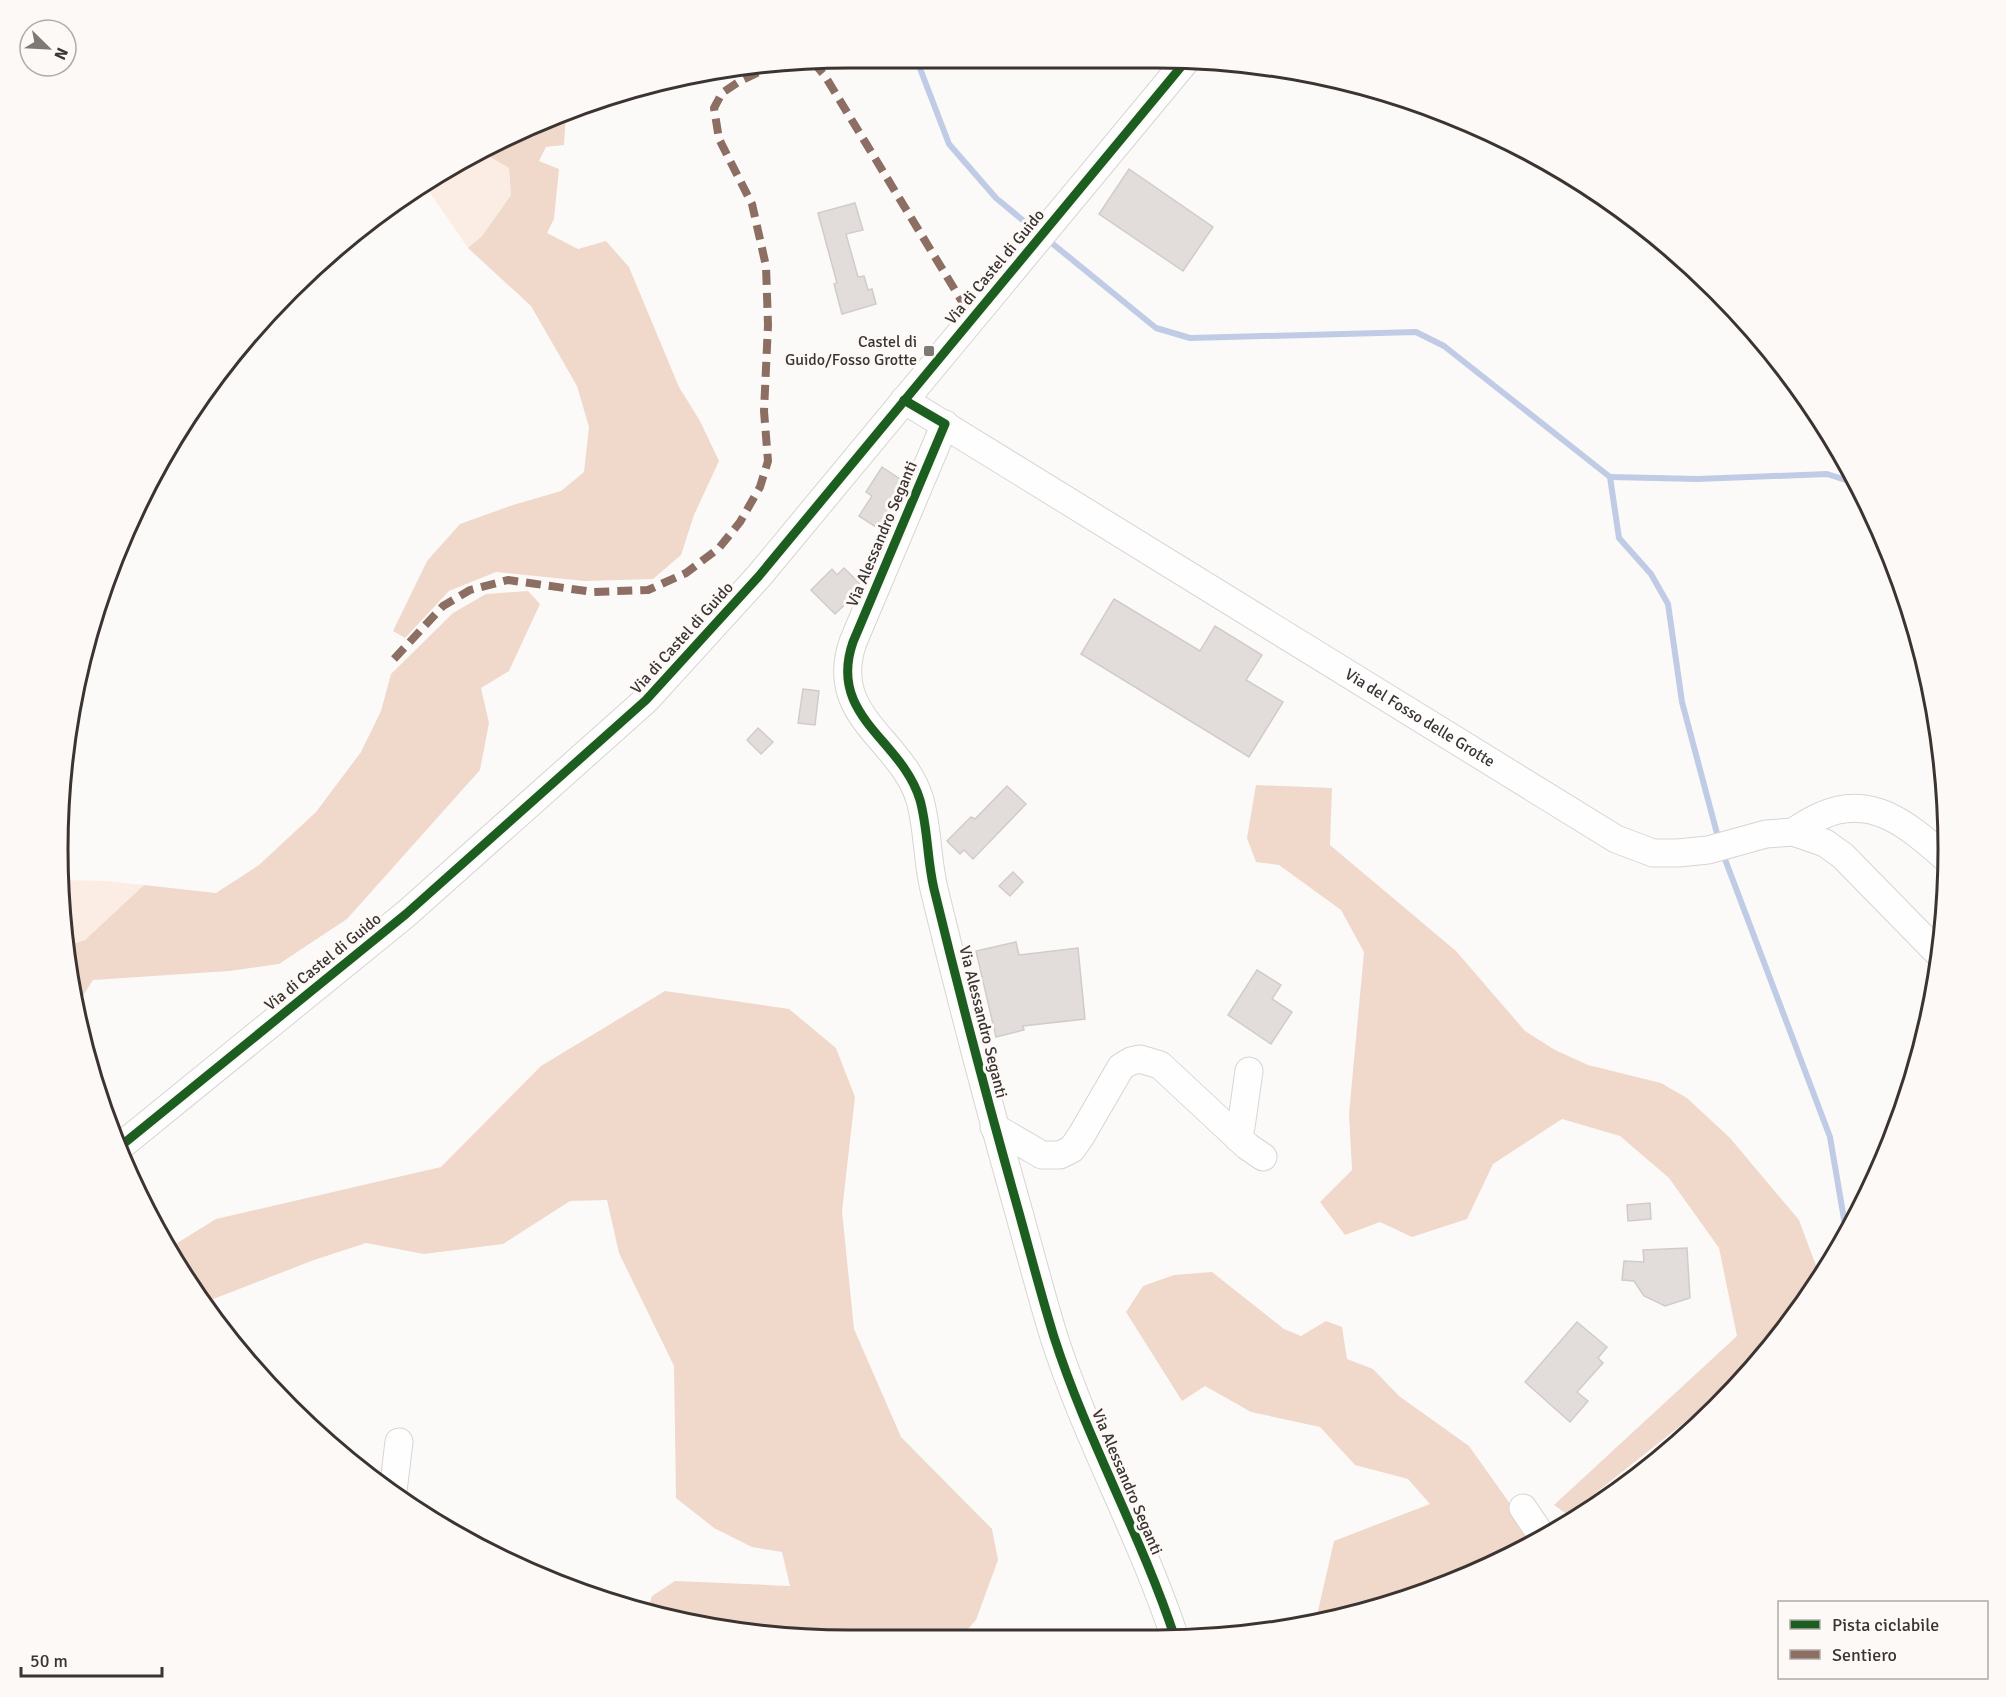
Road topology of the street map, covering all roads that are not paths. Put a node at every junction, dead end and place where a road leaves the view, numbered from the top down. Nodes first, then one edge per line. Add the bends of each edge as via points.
1 (1180, 68) edge
2 (904, 400) junction
3 (945, 424) junction
4 (1793, 832) junction
5 (1938, 851) edge
6 (1932, 947) edge
7 (1250, 1071) dead end
8 (994, 1127) junction
9 (1238, 1138) junction
10 (125, 1142) edge
11 (1263, 1157) dead end
12 (399, 1442) dead end
13 (394, 1483) edge
14 (1523, 1508) dead end
15 (1538, 1530) edge
16 (1172, 1629) edge

1 - 2 street, Via di Castel di Guido
2 - 3 street, Via del Fosso delle Grotte
2 - 10 street, Via di Castel di Guido via 759,576 635,711 406,914
3 - 4 street, Via del Fosso delle Grotte via 1616,839 1653,853 1677,853
3 - 8 street, Via Alessandro Seganti via 853,642 846,674 857,708 911,778 919,797 934,889
4 - 5 street via 1822,815 1860,808 1888,815 1909,826
4 - 6 street, Via del Fosso delle Grotte via 1825,843 1844,856
7 - 9 street
8 - 9 street via 1042,1155 1060,1155 1072,1149 1121,1067 1140,1059 1160,1065
8 - 16 street, Via Alessandro Seganti via 1072,1390
9 - 11 street
12 - 13 street
14 - 15 street

